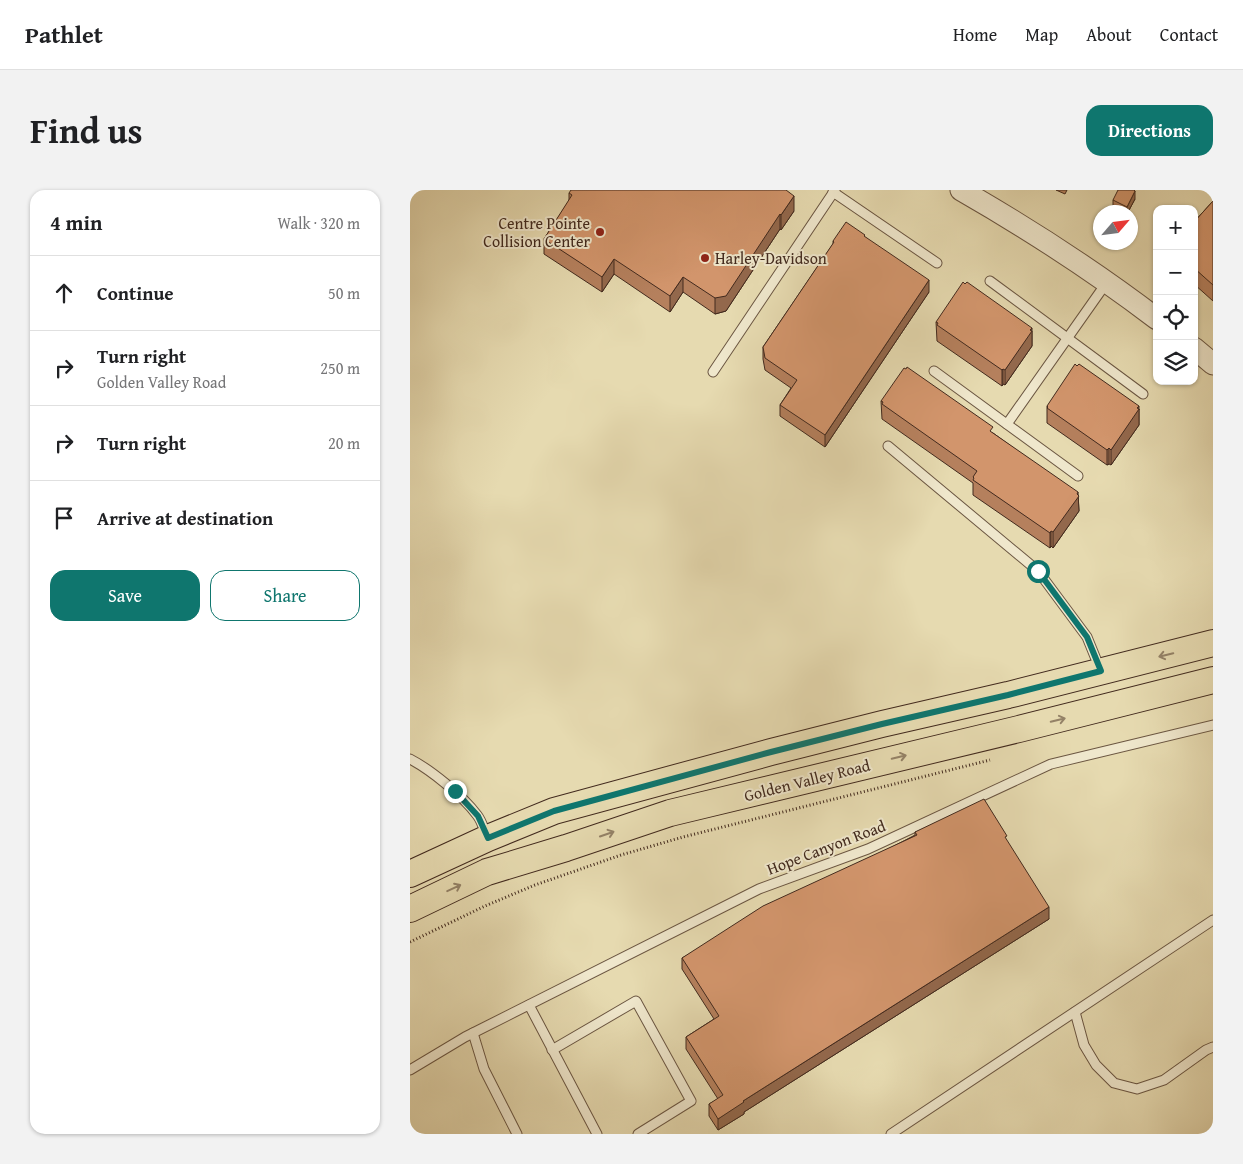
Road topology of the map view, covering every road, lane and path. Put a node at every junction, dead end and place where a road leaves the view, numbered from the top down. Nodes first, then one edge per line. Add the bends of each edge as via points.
1 (961, 190) edge
2 (834, 191) edge
3 (937, 263) dead end
4 (990, 281) dead end
5 (1107, 282) junction
6 (1153, 316) edge
7 (1067, 338) junction
8 (1198, 351) edge
9 (1213, 364) edge
10 (934, 371) dead end
11 (713, 372) dead end
12 (1142, 394) dead end
13 (1008, 424) junction
14 (888, 446) dead end
15 (1078, 476) dead end
16 (1213, 643) edge
17 (1101, 671) junction
18 (1213, 680) edge
19 (1213, 725) edge
20 (410, 759) edge
21 (992, 759) dead end
22 (488, 838) junction
23 (410, 874) edge
24 (410, 909) edge
25 (1213, 920) edge
26 (410, 942) edge
27 (529, 1005) junction
28 (1075, 1012) junction
29 (469, 1035) junction
30 (1213, 1047) edge
31 (552, 1050) junction
32 (410, 1070) edge
33 (517, 1134) edge
34 (597, 1134) edge
35 (638, 1134) edge
36 (891, 1134) edge

1 - 5 street
2 - 3 lane
2 - 11 lane
4 - 7 lane
5 - 6 street
5 - 7 lane
7 - 12 lane
7 - 13 lane
8 - 9 street
10 - 13 lane
13 - 15 lane
14 - 17 lane via 1038,571 1087,637
16 -> 17 main road
17 - 22 main road via 771,752 554,811
24 -> 18 main road, Golden Valley Road via 486,872 670,813
19 - 27 lane, Hope Canyon Road via 1051,764 868,849 759,889
20 - 22 lane via 455,791 478,816
21 - 26 path via 621,855 485,906
22 - 23 main road
25 - 28 lane
27 - 29 lane, Hope Canyon Road
27 - 31 lane
28 - 30 lane via 1084,1045 1096,1065 1114,1083 1137,1089 1164,1080
28 - 36 lane
29 - 32 lane, Hope Canyon Road
29 - 33 lane
31 - 34 lane
31 - 35 lane via 636,1001 690,1101

